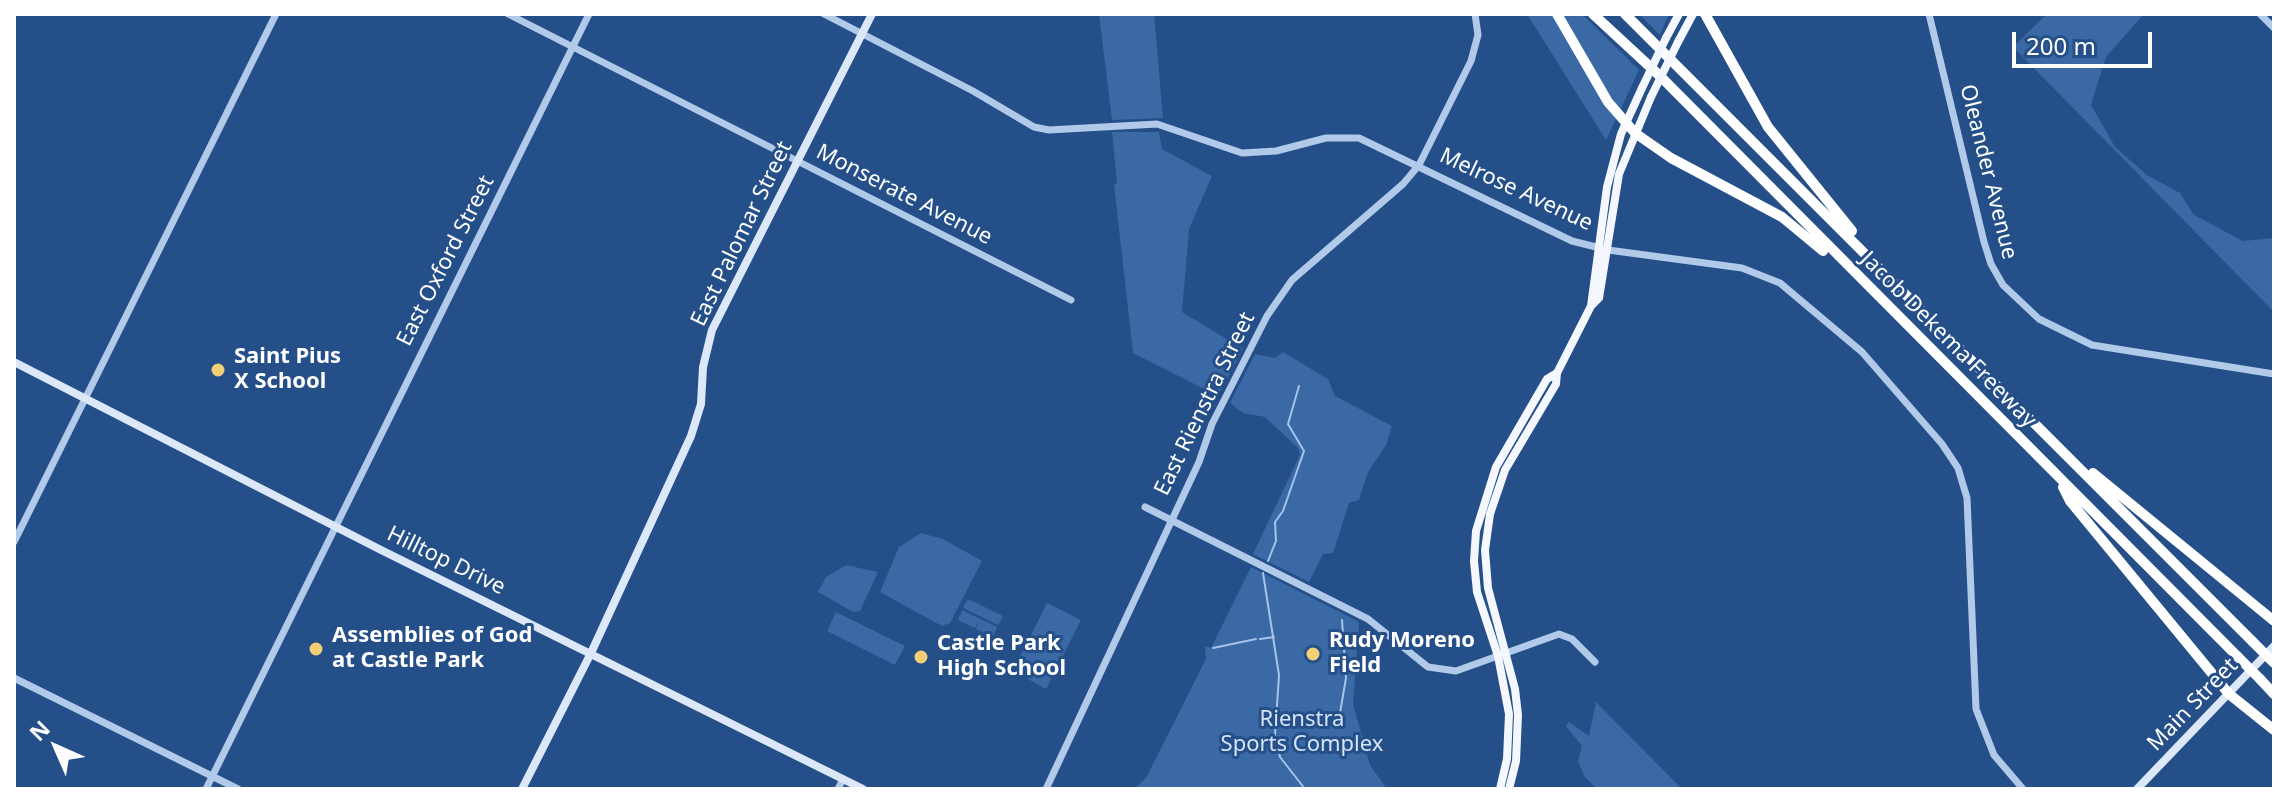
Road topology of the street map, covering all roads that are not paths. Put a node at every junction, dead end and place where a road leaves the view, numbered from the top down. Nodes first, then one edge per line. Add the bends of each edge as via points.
1 (276, 14) edge
2 (508, 14) edge
3 (589, 14) edge
4 (824, 14) edge
5 (872, 14) edge
6 (1475, 14) edge
7 (1557, 14) edge
8 (1593, 14) edge
9 (1625, 14) edge
10 (1679, 14) edge
11 (1693, 14) edge
12 (1705, 14) edge
13 (1929, 14) edge
14 (2260, 14) edge
15 (2274, 28) edge
16 (863, 34) junction
17 (572, 47) junction
18 (1625, 124) junction
19 (1635, 133) junction
20 (797, 161) junction
21 (1419, 165) junction
22 (1603, 249) junction
23 (1888, 277) junction
24 (1862, 283) junction
25 (1071, 300) dead end
26 (14, 362) edge
27 (2274, 374) edge
28 (86, 399) junction
29 (2057, 445) junction
30 (2058, 478) junction
31 (1145, 507) dead end
32 (1170, 519) junction
33 (337, 526) junction
34 (14, 542) edge
35 (2274, 621) edge
36 (2274, 646) edge
37 (591, 653) junction
38 (1502, 654) junction
39 (1595, 662) dead end
40 (2274, 663) edge
41 (14, 678) edge
42 (2229, 694) junction
43 (2274, 694) edge
44 (2274, 730) edge
45 (213, 776) junction
46 (843, 779) junction
47 (206, 789) edge
48 (238, 789) edge
49 (522, 789) edge
50 (838, 789) edge
51 (863, 789) edge
52 (1046, 789) edge
53 (1500, 789) edge
54 (1509, 789) edge
55 (2023, 789) edge
56 (2137, 789) edge

1 - 28 street
2 - 17 street, Monserate Avenue
3 - 17 street, East Oxford Street
4 - 16 street, Melrose Avenue
5 - 16 main road, East Palomar Street
6 - 21 street, East Rienstra Street via 1478,35 1471,61
7 - 18 highway
8 - 24 highway, Jacob Dekema Freeway
9 - 23 highway, Jacob Dekema Freeway
10 - 18 main road, bridge
11 - 19 main road, bridge
12 - 23 highway via 1768,127
13 - 27 street, Oleander Avenue via 1991,264 2008,291 2039,319 2092,345
14 - 15 street
16 - 20 main road, East Palomar Street
16 - 21 street, Melrose Avenue via 1034,127 1157,124 1242,153 1348,137
17 - 20 street, Monserate Avenue
17 - 33 street, East Oxford Street
18 - 19 highway
18 - 22 main road via 1607,187
19 - 22 main road via 1619,174
19 - 24 highway via 1782,217
20 - 25 street, Monserate Avenue
20 - 37 main road, East Palomar Street via 712,330 692,433
21 - 22 street, Melrose Avenue via 1572,241
21 - 32 street, East Rienstra Street via 1281,293 1212,424
22 - 38 main road via 1602,290 1557,373 1547,379 1505,470 1487,531 1488,588
22 - 55 street, Melrose Avenue via 1742,268 1780,283 1856,346 1942,444 1958,468 1967,498 1976,709 1994,755
23 - 29 highway, Jacob Dekema Freeway
24 - 30 highway, Jacob Dekema Freeway
26 - 28 main road, Hilltop Drive
28 - 33 main road, Hilltop Drive
28 - 34 street
29 - 35 highway
29 - 40 highway, Jacob Dekema Freeway, bridge
30 - 42 highway via 2070,501
30 - 43 highway, Jacob Dekema Freeway, bridge
31 - 32 street
32 - 38 street via 1380,625 1428,667 1456,671
32 - 52 street, East Rienstra Street
33 - 37 main road, Hilltop Drive
33 - 45 street, East Oxford Street
36 - 42 main road, Main Street
37 - 46 main road, Hilltop Drive
37 - 49 main road, East Palomar Street
38 - 39 street via 1559,634 1572,639
38 - 53 main road via 1510,726
38 - 54 main road via 1518,715
41 - 45 street
42 - 44 highway
42 - 56 main road, Main Street
45 - 47 street, East Oxford Street
45 - 48 street
46 - 50 street
46 - 51 main road, Hilltop Drive

